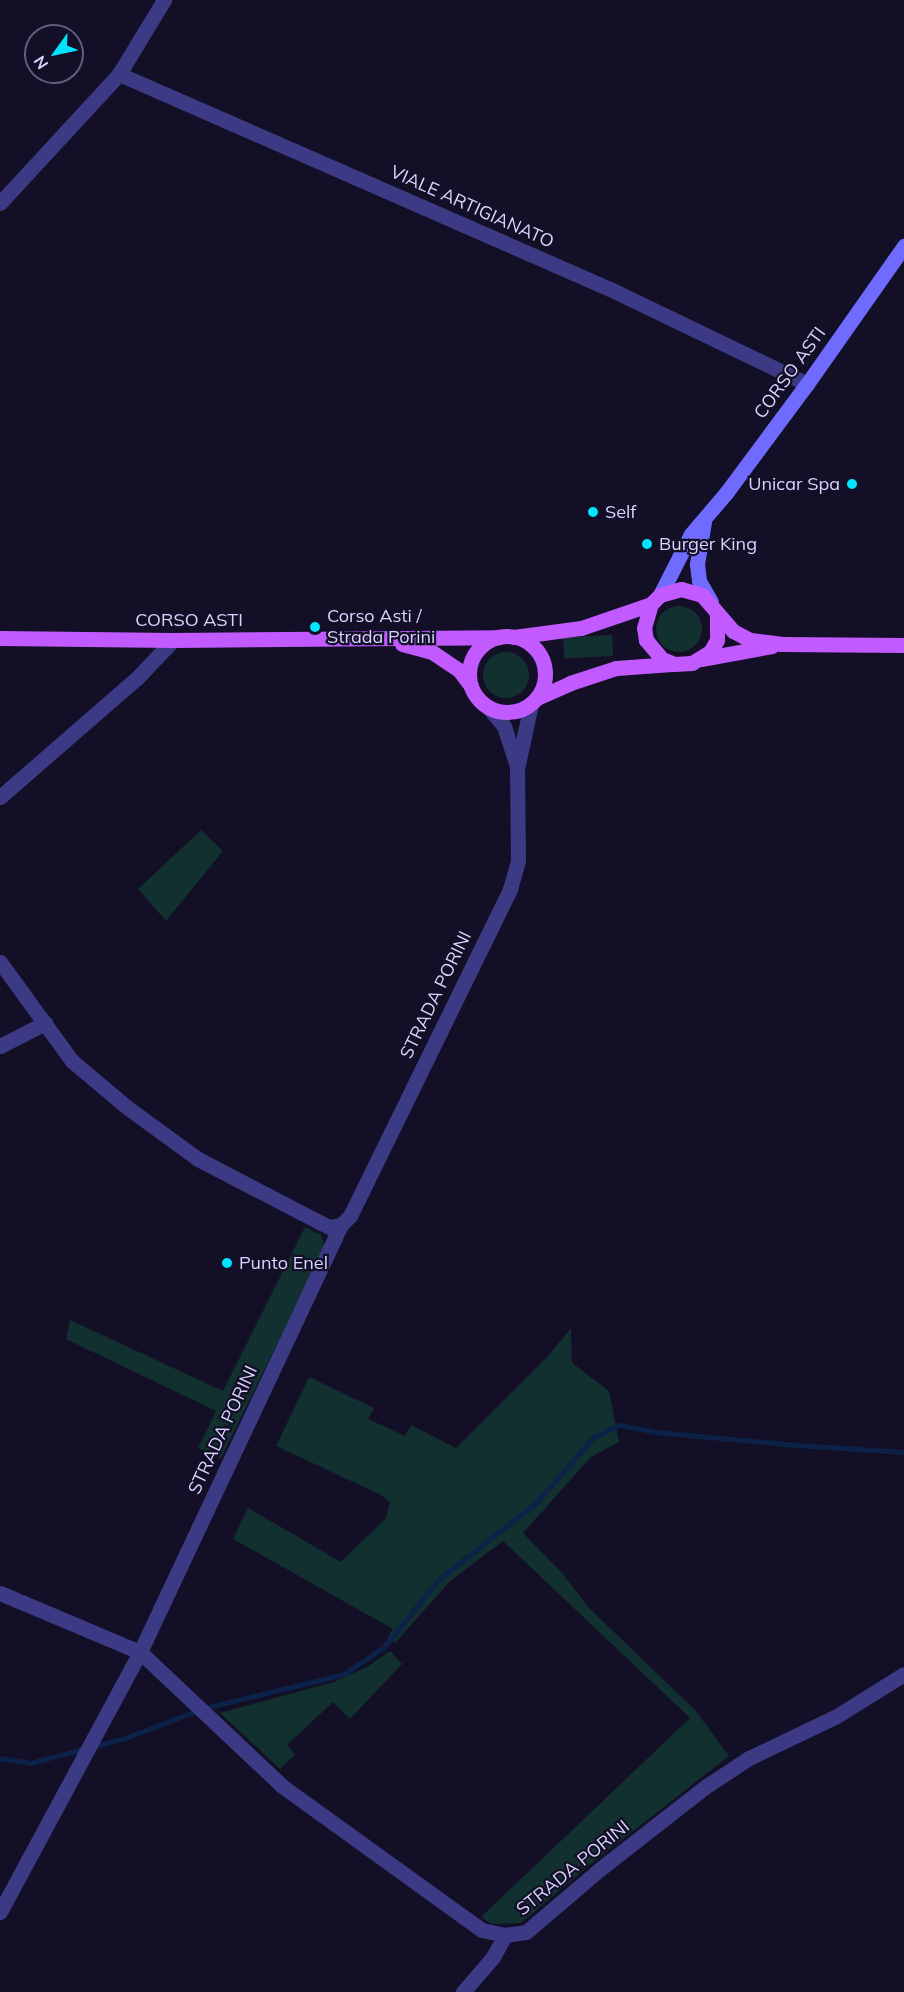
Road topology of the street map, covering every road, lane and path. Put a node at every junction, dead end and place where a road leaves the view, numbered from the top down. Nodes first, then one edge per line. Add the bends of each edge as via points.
1 (164, 0) edge
2 (118, 74) junction
3 (0, 203) edge
4 (904, 246) edge
5 (807, 384) junction
6 (704, 520) junction
7 (656, 600) junction
8 (714, 609) junction
9 (506, 637) junction
10 (0, 638) edge
11 (173, 640) junction
12 (378, 640) junction
13 (781, 644) junction
14 (904, 645) edge
15 (700, 660) junction
16 (674, 664) junction
17 (472, 687) junction
18 (534, 701) junction
19 (488, 707) junction
20 (518, 769) junction
21 (0, 797) edge
22 (0, 962) edge
23 (45, 1023) junction
24 (0, 1046) edge
25 (341, 1225) junction
26 (0, 1593) edge
27 (140, 1652) junction
28 (904, 1674) edge
29 (0, 1912) edge
30 (505, 1935) junction
31 (463, 1992) edge

1 - 2 street
2 - 3 street
2 - 5 street, VIALE ARTIGIANATO via 610,289
4 - 5 street, CORSO ASTI
5 - 6 street, CORSO ASTI
6 - 7 street, CORSO ASTI via 692,534
6 - 8 street, CORSO ASTI via 697,564 699,581
7 - 8 main road via 670,590 692,590
7 - 9 main road, CORSO ASTI via 581,628
7 - 16 main road via 644,628 646,640 653,651
8 - 13 main road, CORSO ASTI via 732,631 750,640
8 - 15 main road via 719,628 717,640
9 - 12 main road, CORSO ASTI
9 - 17 main road via 487,642 478,651 471,662
9 - 18 main road via 524,640 540,656 545,677
10 - 11 main road, CORSO ASTI
11 - 12 main road, CORSO ASTI
11 - 21 street via 137,678
12 - 17 main road, CORSO ASTI via 432,652 459,670
13 - 14 main road, CORSO ASTI
13 - 15 main road, CORSO ASTI
15 - 16 main road
16 - 18 main road via 616,668 570,683
17 - 19 main road
18 - 19 main road via 510,712
18 - 20 street, STRADA PORINI
19 - 20 street, STRADA PORINI via 504,726
20 - 25 street, STRADA PORINI via 518,861 510,889 350,1216
22 - 23 street
23 - 24 street
23 - 25 street via 87,1076 198,1159 321,1223 330,1227
25 - 27 street, STRADA PORINI
26 - 27 street, STRADA PORINI
27 - 29 street, STRADA PORINI
27 - 30 street, STRADA PORINI via 282,1786 482,1930
28 - 30 street, STRADA PORINI via 835,1717 722,1775 526,1932
30 - 31 street via 493,1957

